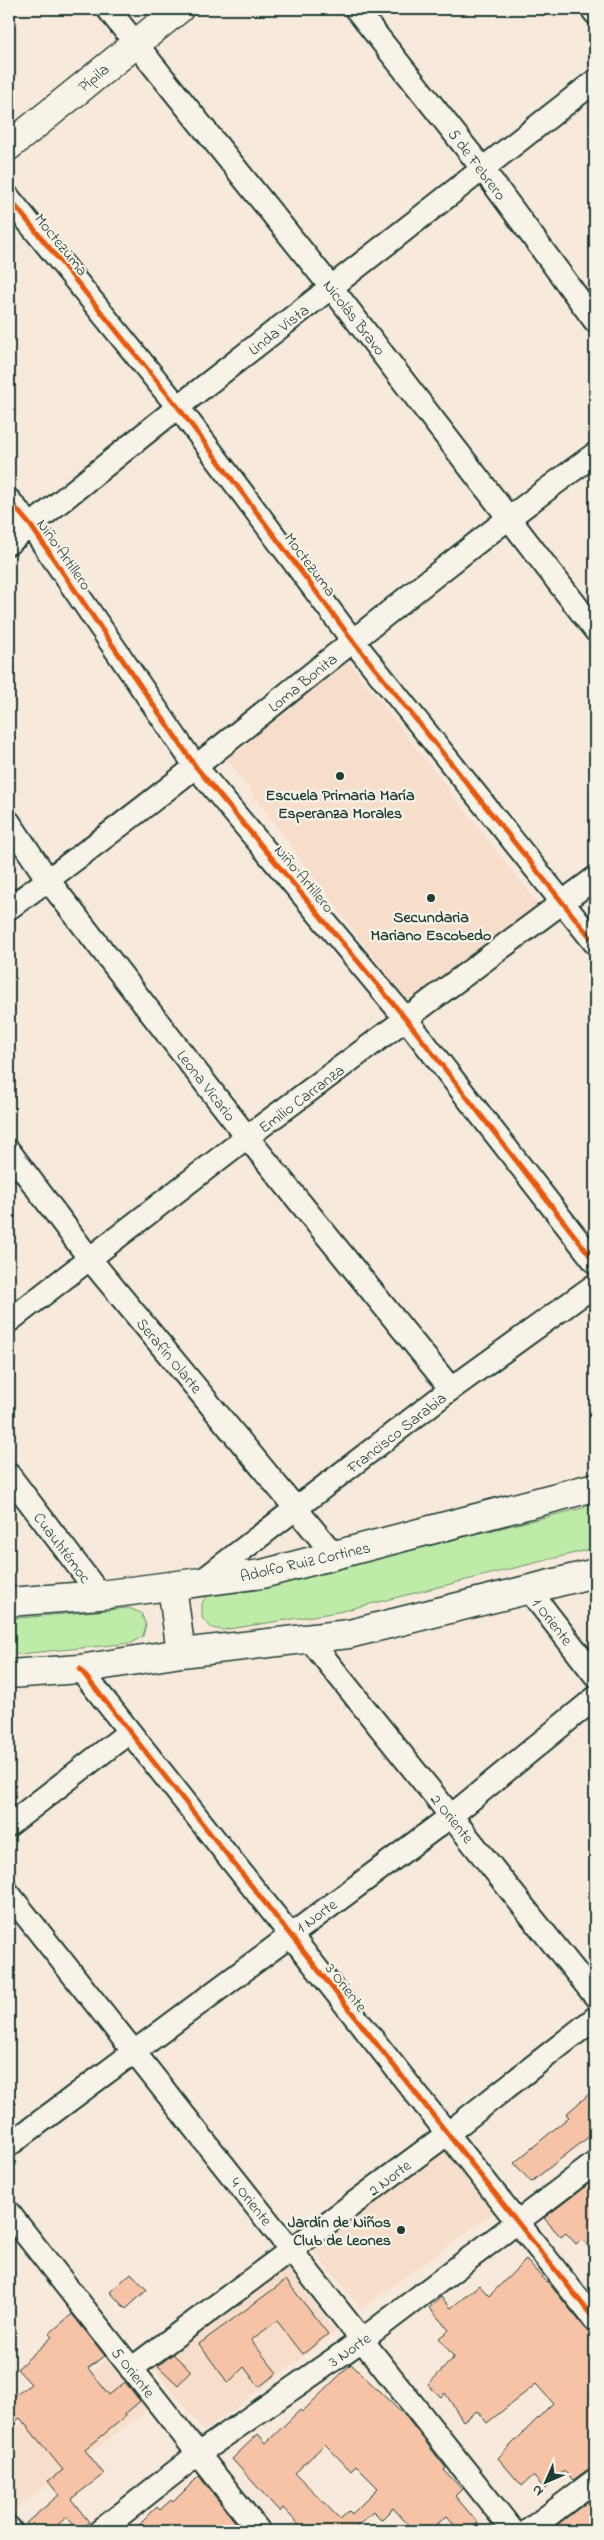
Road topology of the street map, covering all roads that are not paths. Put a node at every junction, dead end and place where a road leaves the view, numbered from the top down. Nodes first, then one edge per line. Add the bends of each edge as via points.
1 (108, 9) edge
2 (179, 9) edge
3 (356, 9) edge
4 (592, 9) edge
5 (595, 13) edge
6 (136, 42) junction
7 (595, 81) edge
8 (9, 146) edge
9 (482, 168) junction
10 (9, 198) edge
11 (331, 287) junction
12 (595, 321) edge
13 (178, 407) junction
14 (595, 454) edge
15 (9, 500) edge
16 (509, 516) junction
17 (31, 526) junction
18 (9, 543) edge
19 (595, 630) edge
20 (353, 641) junction
21 (196, 766) junction
22 (9, 822) edge
23 (595, 878) edge
24 (48, 880) junction
25 (562, 902) junction
26 (9, 908) edge
27 (595, 943) edge
28 (406, 1019) junction
29 (248, 1137) junction
30 (9, 1151) edge
31 (89, 1258) junction
32 (595, 1262) edge
33 (595, 1285) edge
34 (9, 1321) edge
35 (451, 1389) junction
36 (9, 1475) edge
37 (595, 1487) edge
38 (297, 1509) junction
39 (335, 1556) junction
40 (595, 1574) edge
41 (199, 1583) junction
42 (172, 1586) junction
43 (529, 1590) junction
44 (100, 1595) junction
45 (9, 1602) edge
46 (310, 1640) junction
47 (181, 1653) junction
48 (80, 1669) junction
49 (9, 1674) edge
50 (595, 1674) edge
51 (595, 1698) edge
52 (129, 1732) junction
53 (451, 1816) junction
54 (9, 1825) edge
55 (9, 1894) edge
56 (290, 1934) junction
57 (595, 1996) edge
58 (595, 2018) edge
59 (133, 2051) junction
60 (447, 2134) junction
61 (9, 2145) edge
62 (595, 2163) edge
63 (9, 2213) edge
64 (517, 2221) junction
65 (291, 2250) junction
66 (595, 2320) edge
67 (362, 2340) junction
68 (131, 2369) junction
69 (198, 2454) junction
70 (595, 2480) edge
71 (9, 2528) edge
72 (12, 2531) edge
73 (100, 2531) edge
74 (260, 2531) edge
75 (514, 2531) edge
76 (528, 2531) edge

1 - 6 street, Nicolás Bravo
2 - 6 main road, Pípila
3 - 9 street, 5 de Febrero
4 - 5 street
6 - 8 main road, Pípila
6 - 11 street, Nicolás Bravo
7 - 9 street, Linda Vista
9 - 11 street, Linda Vista
9 - 12 street, 5 de Febrero
10 - 13 street, Moctezuma
11 - 13 street, Linda Vista
11 - 16 street, Nicolás Bravo
13 - 17 street, Linda Vista
13 - 20 street, Moctezuma
14 - 16 street, Loma Bonita
15 - 17 street, Niño Artillero
16 - 19 street, Nicolás Bravo
16 - 20 street, Loma Bonita
17 - 18 street, Linda Vista
17 - 21 street, Niño Artillero
20 - 21 street, Loma Bonita
20 - 25 street, Moctezuma
21 - 24 street, Loma Bonita
21 - 28 street, Niño Artillero
22 - 24 street, Leona Vicario
23 - 25 street, Emilio Carranza
24 - 26 street, Loma Bonita
24 - 29 street, Leona Vicario
25 - 27 street, Moctezuma
25 - 28 street, Emilio Carranza
28 - 29 street, Emilio Carranza
28 - 32 street, Niño Artillero
29 - 31 street, Emilio Carranza
29 - 35 street, Leona Vicario
30 - 31 street, Serafín Olarte
31 - 34 street, Emilio Carranza
31 - 38 street, Serafín Olarte
33 - 35 street, Francisco Sarabia
35 - 38 street, Francisco Sarabia
36 - 44 street, Cuauhtémoc
37 - 39 main road, Adolfo Ruiz Cortines
38 - 39 street, Serafín Olarte
38 - 41 street, Francisco Sarabia
39 - 41 main road, Adolfo Ruiz Cortines via 262,1574
40 - 43 main road
41 - 42 main road, Adolfo Ruiz Cortines
42 - 44 main road, Adolfo Ruiz Cortines
42 - 47 main road
43 - 46 main road via 349,1634
43 - 50 street, 1 Oriente
44 - 45 main road, Adolfo Ruiz Cortines
46 - 47 main road
46 - 53 street, 2 Oriente
47 - 48 main road
48 - 49 main road
48 - 52 street, 3 Oriente
51 - 53 street, 1 Norte
52 - 54 street
52 - 56 street, 3 Oriente
53 - 56 street, 1 Norte
53 - 57 street, 2 Oriente
55 - 59 street, 4 Oriente
56 - 59 street, 1 Norte
56 - 60 street, 3 Oriente
58 - 60 street, 2 Norte
59 - 61 street, 1 Norte
59 - 65 street, 4 Oriente
60 - 64 street, 3 Oriente
60 - 65 street, 2 Norte
62 - 64 street, 3 Norte
63 - 68 street, 5 Oriente
64 - 66 street, 3 Oriente
64 - 67 street, 3 Norte
65 - 67 street, 4 Oriente
65 - 68 street, 2 Norte
67 - 69 street, 3 Norte
67 - 75 street, 4 Oriente
68 - 69 street, 5 Oriente
69 - 73 street, 3 Norte
69 - 74 street, 5 Oriente
70 - 76 street
71 - 72 street

